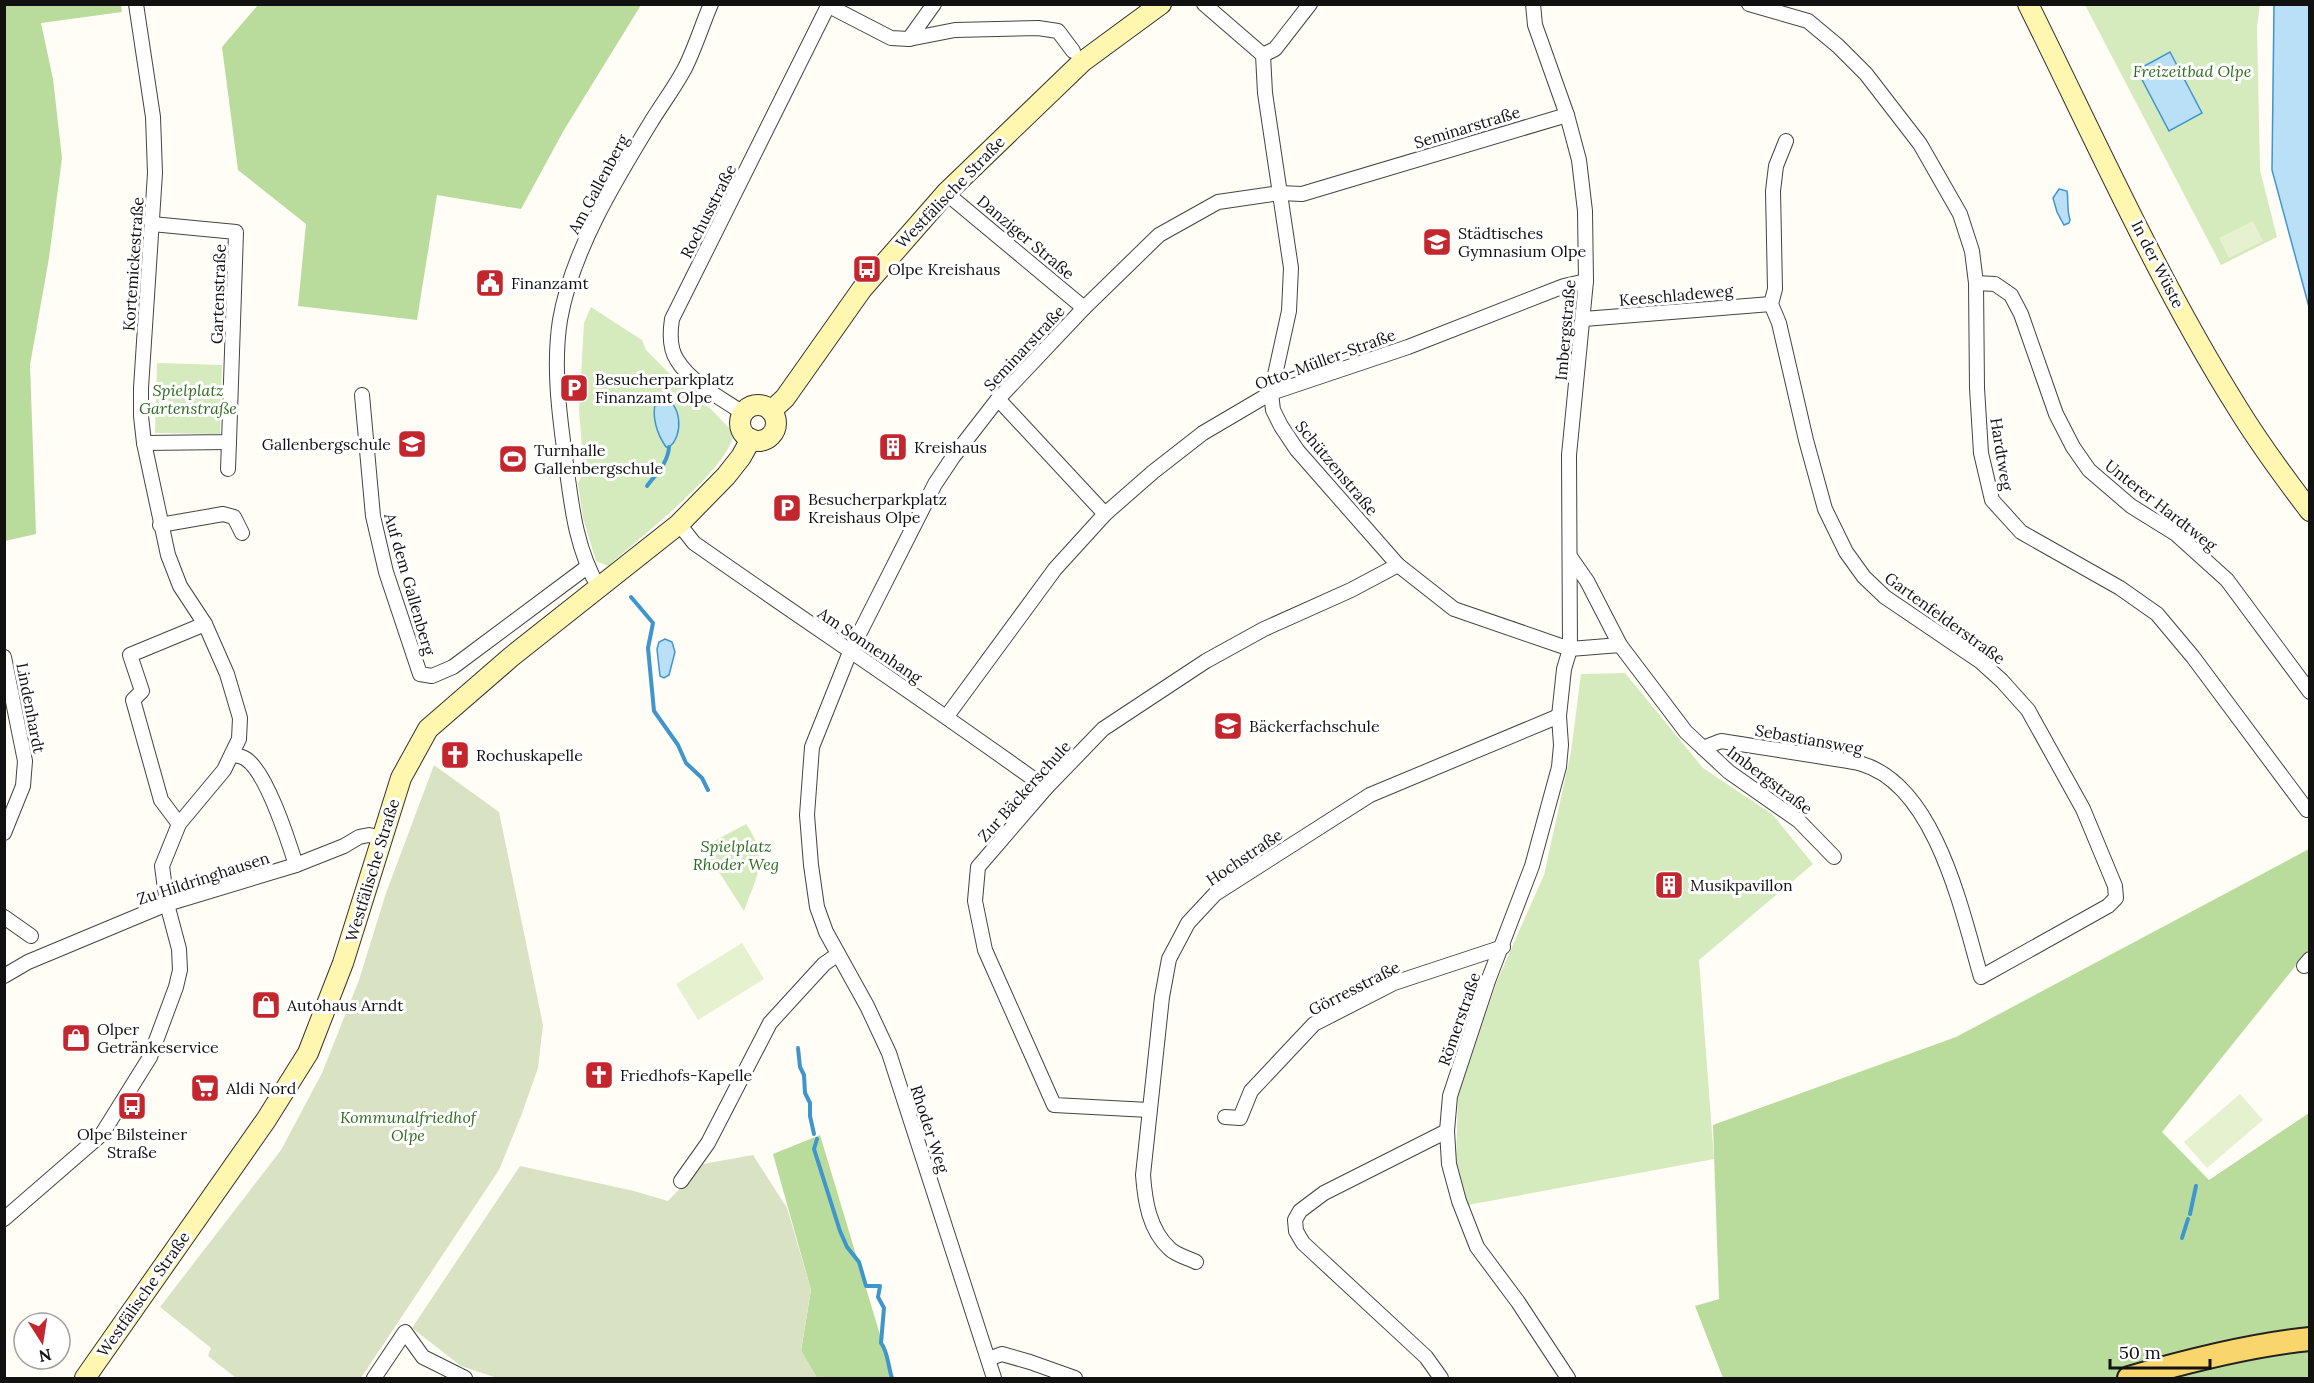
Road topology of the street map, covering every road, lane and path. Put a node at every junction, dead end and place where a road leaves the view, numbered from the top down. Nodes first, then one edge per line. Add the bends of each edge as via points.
1 (136, 4) edge
2 (711, 4) edge
3 (934, 4) edge
4 (1161, 4) edge
5 (1204, 4) edge
6 (1310, 4) edge
7 (1533, 4) edge
8 (1749, 4) edge
9 (2028, 4) edge
10 (829, 5) edge
11 (1801, 14) edge
12 (909, 39) junction
13 (1073, 51) dead end
14 (1263, 54) junction
15 (1567, 115) junction
16 (1786, 141) dead end
17 (946, 193) junction
18 (1281, 193) junction
19 (152, 224) junction
20 (1586, 281) junction
21 (1976, 283) junction
22 (1771, 304) junction
23 (1084, 308) junction
24 (1584, 320) junction
25 (1271, 393) junction
26 (362, 395) dead end
27 (998, 399) junction
28 (771, 411) junction
29 (743, 413) junction
30 (751, 439) junction
31 (229, 442) junction
32 (144, 443) junction
33 (228, 469) dead end
34 (2310, 511) edge
35 (1105, 514) junction
36 (160, 525) junction
37 (679, 525) junction
38 (242, 533) dead end
39 (1571, 558) junction
40 (1398, 565) junction
41 (588, 570) junction
42 (599, 588) junction
43 (205, 624) junction
44 (1620, 645) junction
45 (1570, 649) junction
46 (850, 652) junction
47 (4, 657) edge
48 (2310, 692) edge
49 (946, 716) junction
50 (1559, 717) junction
51 (1703, 748) junction
52 (232, 754) junction
53 (1046, 788) junction
54 (2307, 810) dead end
55 (179, 824) junction
56 (4, 833) edge
57 (381, 838) junction
58 (1834, 858) dead end
59 (296, 865) junction
60 (816, 898) joint
61 (2116, 898) joint
62 (166, 904) junction
63 (4, 917) edge
64 (31, 936) dead end
65 (1503, 946) junction
66 (837, 955) junction
67 (4, 976) edge
68 (1149, 1110) junction
69 (1225, 1117) dead end
70 (1447, 1131) junction
71 (681, 1181) dead end
72 (4, 1219) edge
73 (1196, 1262) dead end
74 (2310, 1339) edge
75 (988, 1359) junction
76 (85, 1378) edge
77 (374, 1378) edge
78 (465, 1378) edge
79 (994, 1378) edge
80 (1075, 1378) edge
81 (1441, 1378) edge
82 (1568, 1378) edge
83 (2129, 1378) edge

1 - 19 street, Kortemickestraße via 153,117
2 - 41 street, Am Gallenberg via 685,68 588,234 561,320 558,406 575,526
3 - 12 street
4 - 17 street, Westfälische Straße via 1082,62
5 - 14 street
6 - 14 street via 1275,49
7 - 15 street, Imbergstraße via 1535,25
8 - 11 street
9 - 34 street, In der Wüste via 2205,354 2249,426
10 - 12 street via 891,38
10 - 29 street, Rochusstraße via 672,319 670,334 676,359 686,371
11 - 21 street, Hardtweg via 1866,74 1920,144 1960,214 1972,251
12 - 13 street via 955,30 1038,28 1058,31
14 - 18 street, Schützenstraße
15 - 18 street, Seminarstraße via 1302,194
15 - 20 street, Imbergstraße via 1583,192
16 - 22 street, Gartenfelderstraße via 1776,166 1773,191 1775,289
17 - 23 street, Danziger Straße
17 - 28 street, Westfälische Straße via 862,289 785,398
18 - 23 street, Seminarstraße via 1218,202 1159,235
18 - 25 street, Schützenstraße via 1291,268 1289,311
19 - 31 street, Gartenstraße via 236,232
19 - 32 street, Kortemickestraße via 141,388
20 - 24 street, Imbergstraße
20 - 25 street, Otto-Müller-Straße
21 - 48 street, Unterer Hardtweg via 1995,284 2011,295 2056,414 2089,470 2131,506 2176,534 2227,580
21 - 54 street, Hardtweg via 1981,453 1992,501 2021,532 2120,588 2157,614
22 - 24 street, Keeschladeweg
22 - 61 street, Gartenfelderstraße via 1825,509 1846,552 1885,597 1981,662 2028,710 2083,809 2115,886
23 - 27 street, Seminarstraße
24 - 39 street, Imbergstraße via 1569,454
25 - 35 street, Otto-Müller-Straße via 1203,433
25 - 40 street, Schützenstraße via 1273,410 1297,450
26 - 41 street, Auf dem Gallenberg via 379,546 420,674 432,676 453,667 553,590
27 - 35 street
27 - 46 street, Seminarstraße via 935,484
28 - 29 street via 754,405
28 - 30 street via 776,425 771,435 760,441
29 - 30 street via 740,429
30 - 37 street, Westfälische Straße via 726,476
31 - 32 street
31 - 33 street, Gartenstraße
32 - 36 street, Kortemickestraße
35 - 49 street, Otto-Müller-Straße via 1055,569
36 - 38 street via 223,514 234,517
36 - 43 street, Kortemickestraße via 180,586
37 - 42 street, Westfälische Straße
37 - 46 street, Am Sonnenhang via 694,543
39 - 44 street, Imbergstraße
39 - 45 street, Imbergstraße
40 - 45 street, Schützenstraße via 1454,609
40 - 53 street, Zur Bäckerschule via 1206,661 1103,729
41 - 42 street, Am Gallenberg
42 - 57 street, Westfälische Straße via 428,729 401,778
43 - 52 street, Kortemickestraße via 227,674 240,718 239,739
43 - 55 street via 130,655 142,691 133,700 161,800
44 - 45 street
44 - 51 street, Imbergstraße via 1686,732
45 - 50 street, Römerstraße
46 - 49 street, Am Sonnenhang
46 - 60 street, Seminarstraße via 813,747 807,815
47 - 56 street, Lindenhardt via 25,761 23,786
49 - 53 street, Am Sonnenhang
50 - 65 street, Römerstraße via 1558,767 1532,866
50 - 68 street, Hochstraße via 1370,795 1215,894 1188,923 1169,960
51 - 58 street, Imbergstraße via 1729,772 1799,821
51 - 61 street, Sebastiansweg via 1721,741 1863,764 1905,791 1932,833 1951,874 1982,977
52 - 55 street via 224,770
52 - 59 street via 245,758 260,775
53 - 68 street, Zur Bäckerschule via 978,867 975,901 985,950 1054,1106
55 - 62 street via 162,866
57 - 59 street, Zu Hildringhausen via 359,837
57 - 76 street, Westfälische Straße via 344,963 308,1053 266,1120
59 - 62 street, Zu Hildringhausen
60 - 66 street, Rhoder Weg via 825,932
62 - 67 street, Zu Hildringhausen via 28,962
62 - 72 street via 179,949 180,970 150,1057 102,1134
63 - 64 street
65 - 69 street, Görresstraße via 1394,983 1314,1024 1251,1091 1240,1118
65 - 70 street, Römerstraße via 1450,1096
66 - 71 street via 770,1023 708,1143
66 - 75 street, Rhoder Weg via 889,1053
68 - 73 street, Hochstraße via 1143,1175 1145,1201 1153,1226 1171,1250
70 - 81 street via 1324,1193 1300,1211 1295,1220 1303,1243 1426,1357
70 - 82 street, Römerstraße via 1449,1164 1477,1247
74 - 83 main road via 2284,1341
75 - 79 street, Rhoder Weg
75 - 80 street via 1002,1354
77 - 78 street via 405,1332 423,1357

